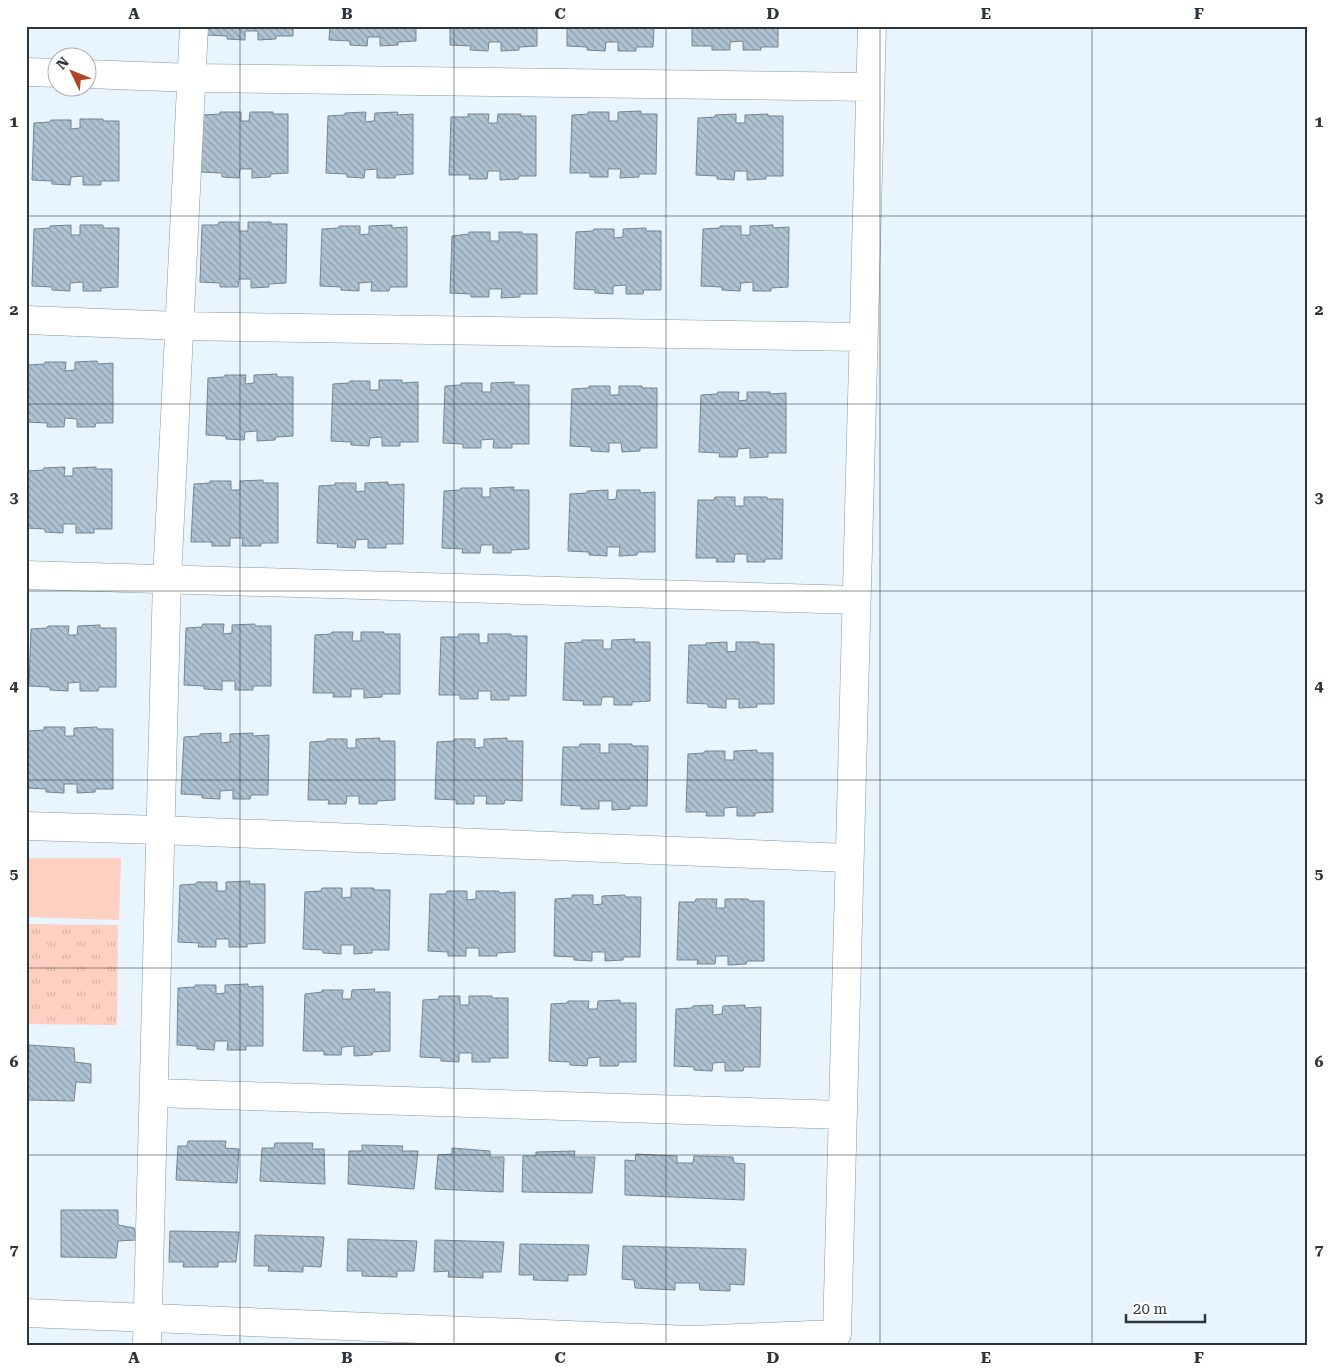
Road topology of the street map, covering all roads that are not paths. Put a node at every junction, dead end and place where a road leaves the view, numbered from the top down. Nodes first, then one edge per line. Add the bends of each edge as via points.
1 (194, 26) edge
2 (872, 26) edge
3 (26, 72) edge
4 (48, 73) edge
5 (98, 74) edge
6 (192, 78) junction
7 (870, 87) junction
8 (26, 320) edge
9 (179, 326) junction
10 (863, 337) junction
11 (26, 575) edge
12 (166, 580) junction
13 (856, 600) junction
14 (26, 826) edge
15 (160, 830) junction
16 (849, 858) junction
17 (154, 1093) junction
18 (843, 1115) junction
19 (26, 1313) edge
20 (148, 1318) junction
21 (690, 1342) edge
22 (147, 1345) edge

1 - 6 street
2 - 7 street
3 - 4 street
5 - 6 street
6 - 7 street
6 - 9 street
7 - 10 street
8 - 9 street
9 - 10 street
9 - 12 street
10 - 13 street
11 - 12 street
12 - 13 street
12 - 15 street
13 - 16 street
14 - 15 street
15 - 16 street
15 - 17 street
16 - 18 street
17 - 18 street
17 - 20 street
18 - 21 street via 836,1334
19 - 20 street
20 - 21 street
20 - 22 street

